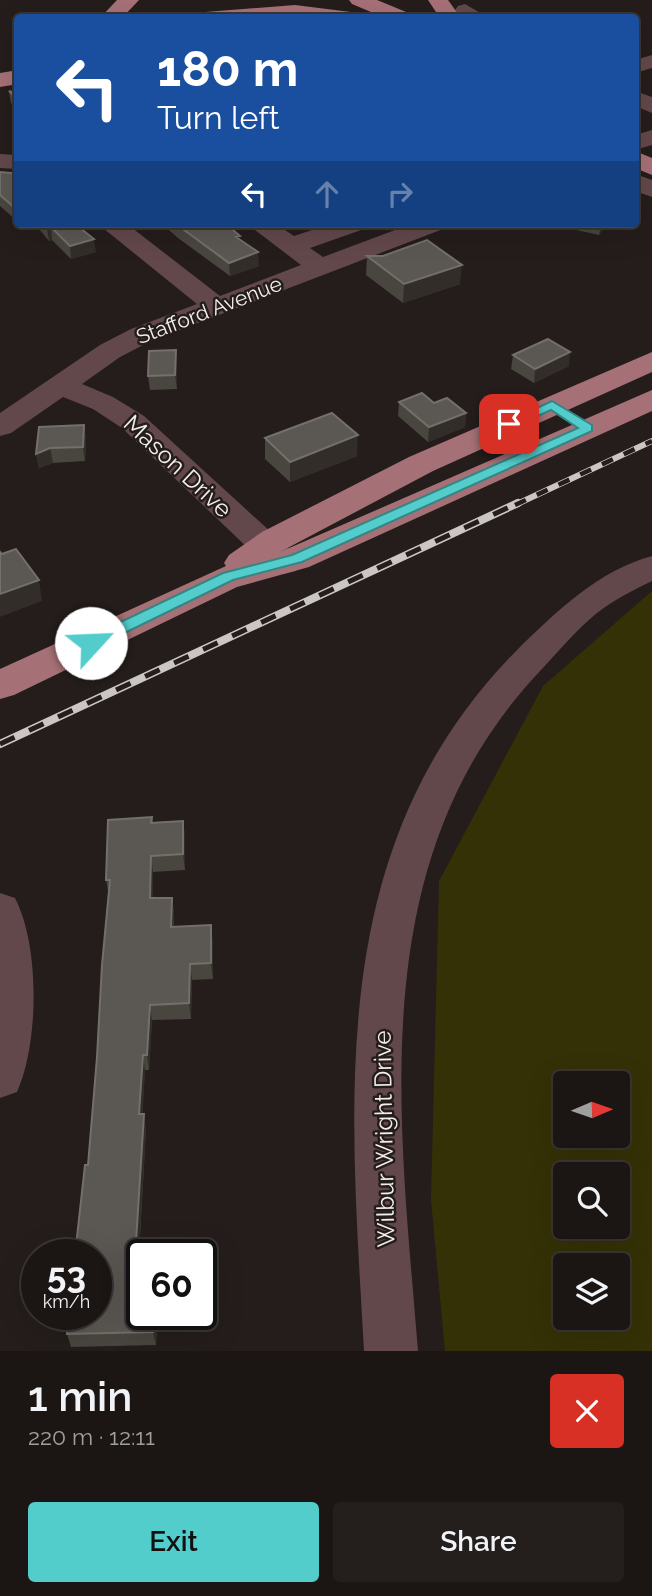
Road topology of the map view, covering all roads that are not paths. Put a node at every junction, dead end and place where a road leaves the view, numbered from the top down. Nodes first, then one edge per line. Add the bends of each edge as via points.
1 (129, 0) edge
2 (324, 0) edge
3 (359, 0) edge
4 (438, 0) edge
5 (468, 12) edge
6 (114, 14) edge
7 (256, 14) edge
8 (319, 14) edge
9 (361, 14) edge
10 (394, 14) edge
11 (643, 142) edge
12 (652, 168) edge
13 (116, 228) edge
14 (265, 228) edge
15 (343, 228) edge
16 (424, 228) edge
17 (290, 246) junction
18 (322, 268) junction
19 (216, 306) junction
20 (652, 362) edge
21 (61, 386) junction
22 (652, 399) edge
23 (552, 405) junction
24 (0, 427) edge
25 (587, 428) junction
26 (274, 554) junction
27 (652, 566) edge
28 (0, 685) edge
29 (0, 910) edge
30 (0, 1077) edge
31 (391, 1351) edge

1 - 6 main road
2 - 9 main road
3 - 10 main road
4 - 5 main road
7 - 8 main road
11 - 12 main road
13 - 19 street
14 - 17 street
15 - 17 street
16 - 18 street, Stafford Avenue
17 - 18 street
18 - 19 street, Stafford Avenue
19 - 21 street, Stafford Avenue via 126,342
20 - 23 main road
21 - 24 street, Stafford Avenue
21 - 26 street, Mason Drive via 134,422
22 - 25 main road
23 - 25 main road
23 - 26 main road via 421,464
25 - 26 main road
26 - 28 main road
27 - 31 street, Wilbur Wright Drive via 585,604 513,675 454,758 411,851 384,985 378,1068
29 - 30 street via 14,964

